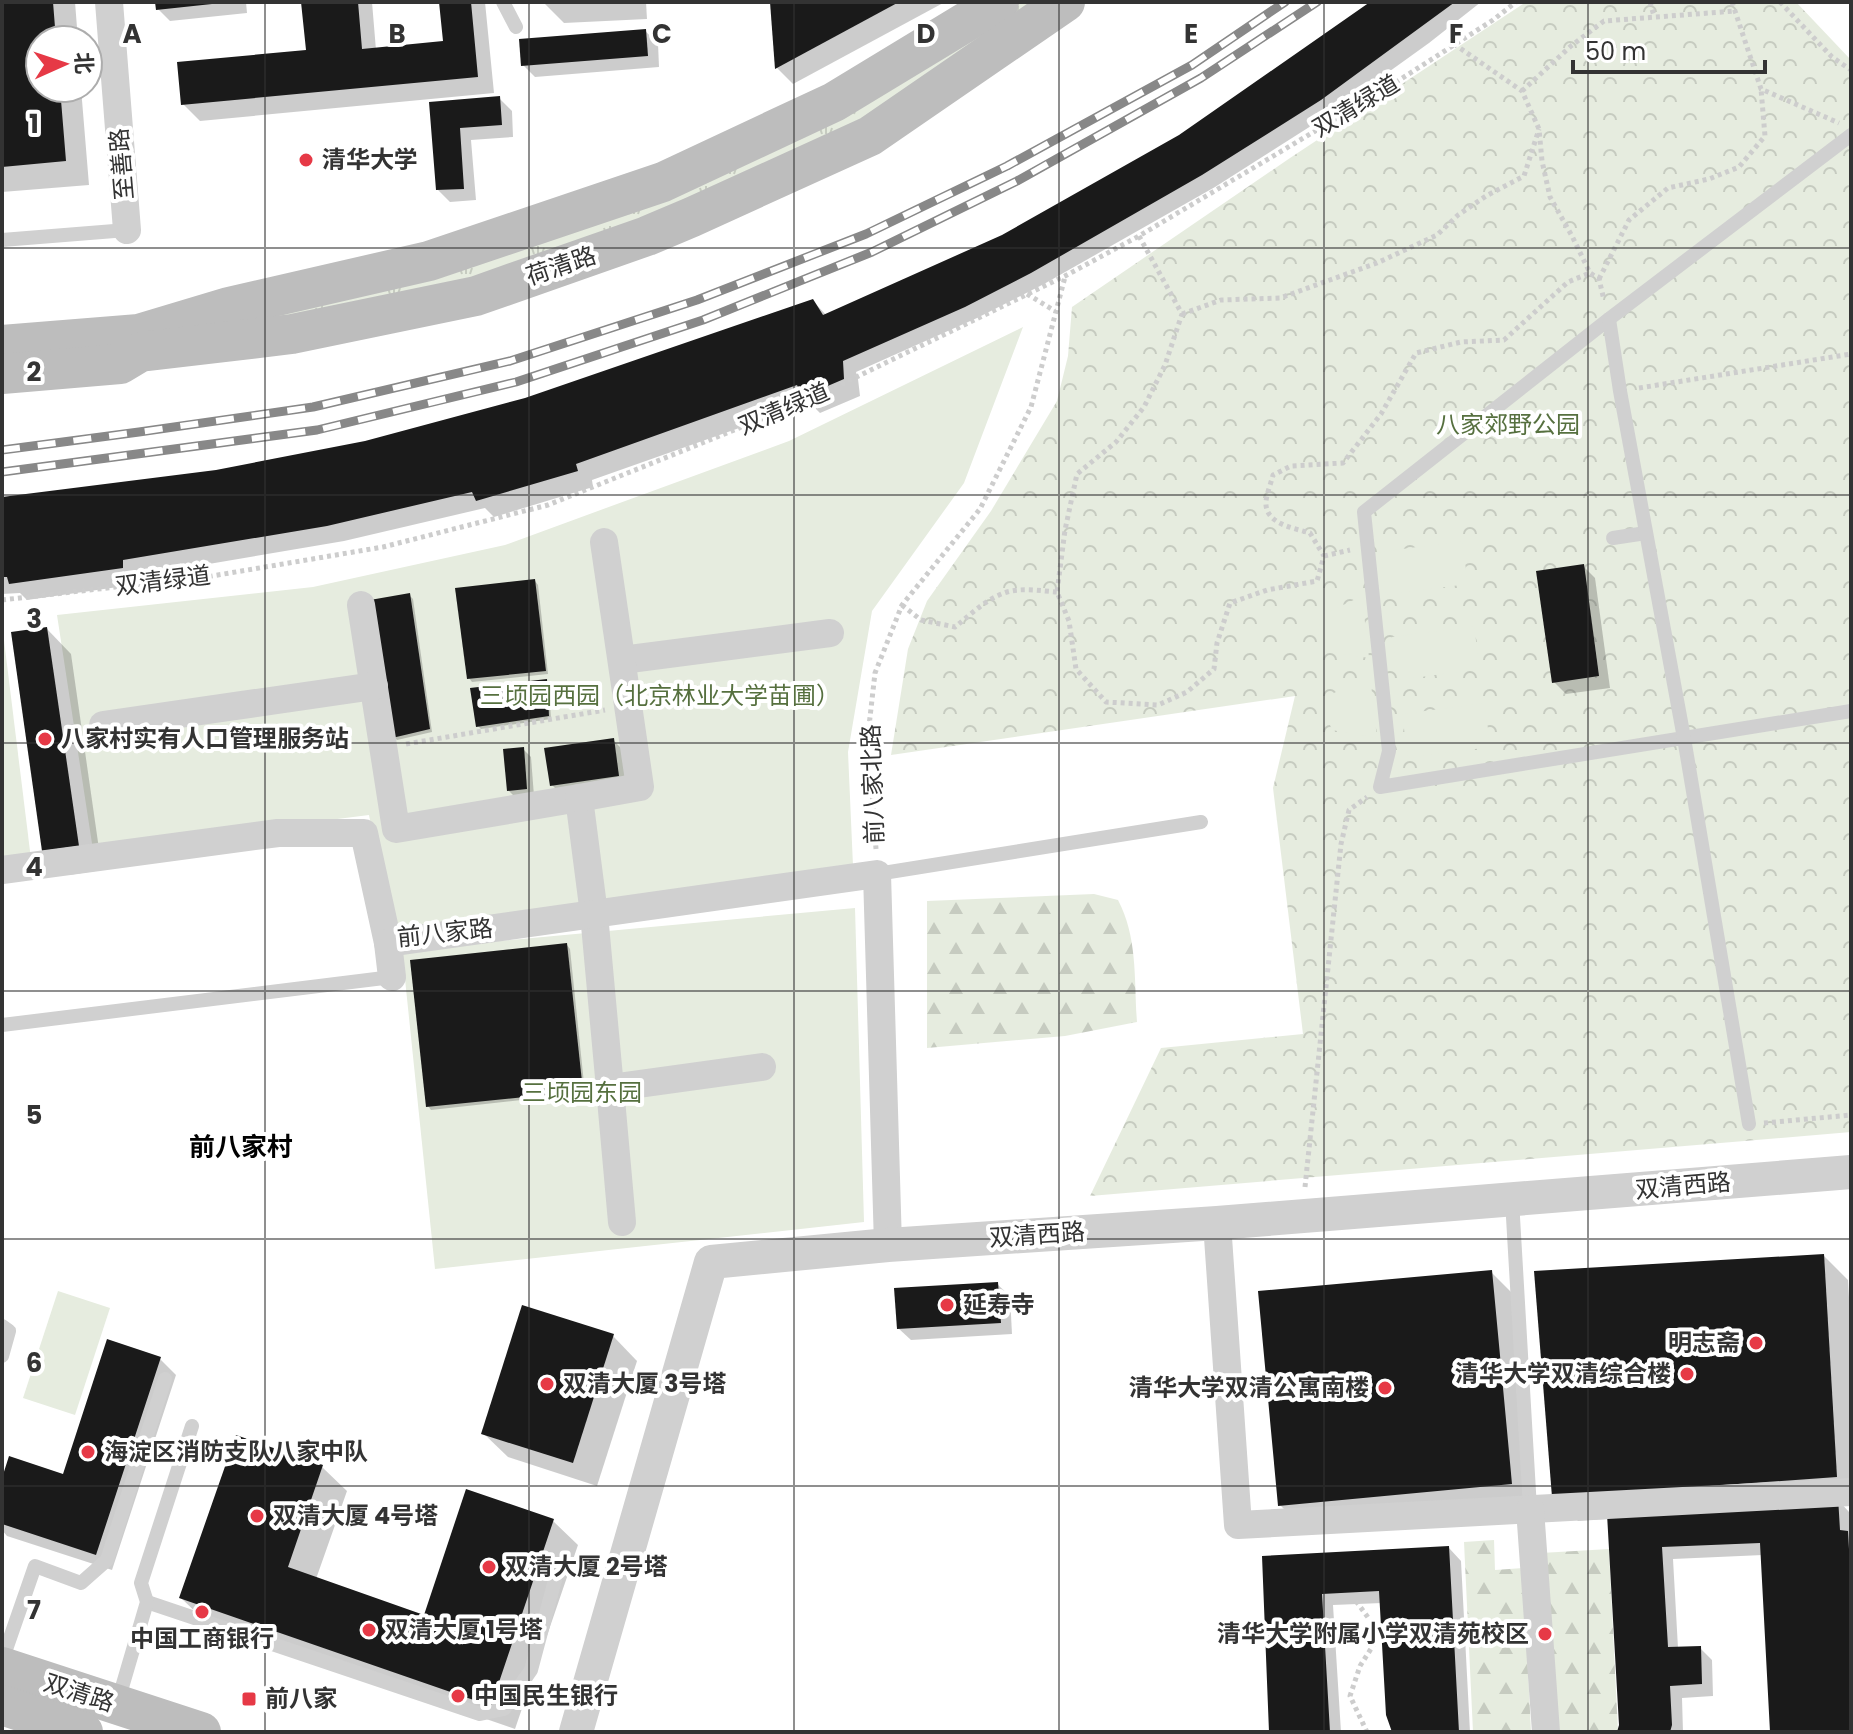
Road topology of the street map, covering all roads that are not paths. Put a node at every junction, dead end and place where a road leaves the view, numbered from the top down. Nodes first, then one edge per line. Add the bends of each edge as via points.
1 (109, 2) edge
2 (503, 2) edge
3 (999, 2) edge
4 (1065, 2) edge
5 (516, 27) dead end
6 (1851, 135) edge
7 (127, 230) joint
8 (2, 240) edge
9 (1609, 319) junction
10 (2, 345) edge
11 (2, 374) edge
12 (1646, 533) junction
13 (1613, 538) dead end
14 (604, 542) dead end
15 (361, 605) dead end
16 (830, 633) dead end
17 (622, 660) junction
18 (374, 686) junction
19 (1851, 711) edge
20 (103, 725) dead end
21 (1684, 738) junction
22 (579, 798) junction
23 (1201, 822) dead end
24 (2, 870) edge
25 (877, 874) junction
26 (594, 914) junction
27 (388, 943) junction
28 (392, 977) joint
29 (2, 1025) edge
30 (762, 1067) dead end
31 (610, 1088) junction
32 (1749, 1124) road end
33 (1851, 1172) edge
34 (1512, 1199) junction
35 (622, 1222) dead end
36 (1217, 1223) junction
37 (888, 1245) junction
38 (2, 1326) edge
39 (2, 1356) edge
40 (165, 1379) dead end
41 (192, 1426) dead end
42 (1851, 1492) edge
43 (1530, 1509) junction
44 (555, 1580) dead end
45 (147, 1602) junction
46 (2, 1661) edge
47 (2, 1667) edge
48 (2, 1705) edge
49 (117, 1705) junction
50 (83, 1732) edge
51 (201, 1732) edge
52 (576, 1732) edge
53 (1546, 1732) edge

1 - 7 street, 至善路
2 - 5 lane
3 - 10 main road, 荷清路 via 834,102 663,182 429,261 229,307 139,334
4 - 11 main road, 荷清路 via 870,136 658,231 476,296 292,334 140,352 120,364
6 - 9 lane
7 - 8 lane
9 - 12 lane
9 - 21 lane via 1364,512 1389,751 1380,787
12 - 13 lane
12 - 21 lane
14 - 17 street
15 - 18 street
16 - 17 street
17 - 22 street via 640,787
18 - 20 street
18 - 22 street via 396,829
19 - 21 lane
21 - 32 lane
22 - 26 street
23 - 25 lane
24 - 27 street, 前八家路 via 278,833 364,833
25 - 26 street, 前八家路
25 - 37 street, 前八家北路
26 - 27 street, 前八家路
26 - 31 street
27 - 28 street
28 - 29 lane
30 - 31 street
31 - 35 street
33 - 34 street, 双清西路
34 - 36 street, 双清西路
34 - 43 lane
36 - 37 street, 双清西路
36 - 43 street via 1238,1525
37 - 52 street, 双清西路 via 711,1262
38 - 39 lane via 9,1331
40 - 46 lane via 107,1560 81,1583 35,1566
41 - 45 lane via 141,1583
42 - 43 street
43 - 53 street
44 - 45 lane via 531,1670 504,1709 480,1714
45 - 49 lane
47 - 49 main road, 双清路
48 - 50 main road, 双清路
49 - 51 main road, 双清路

